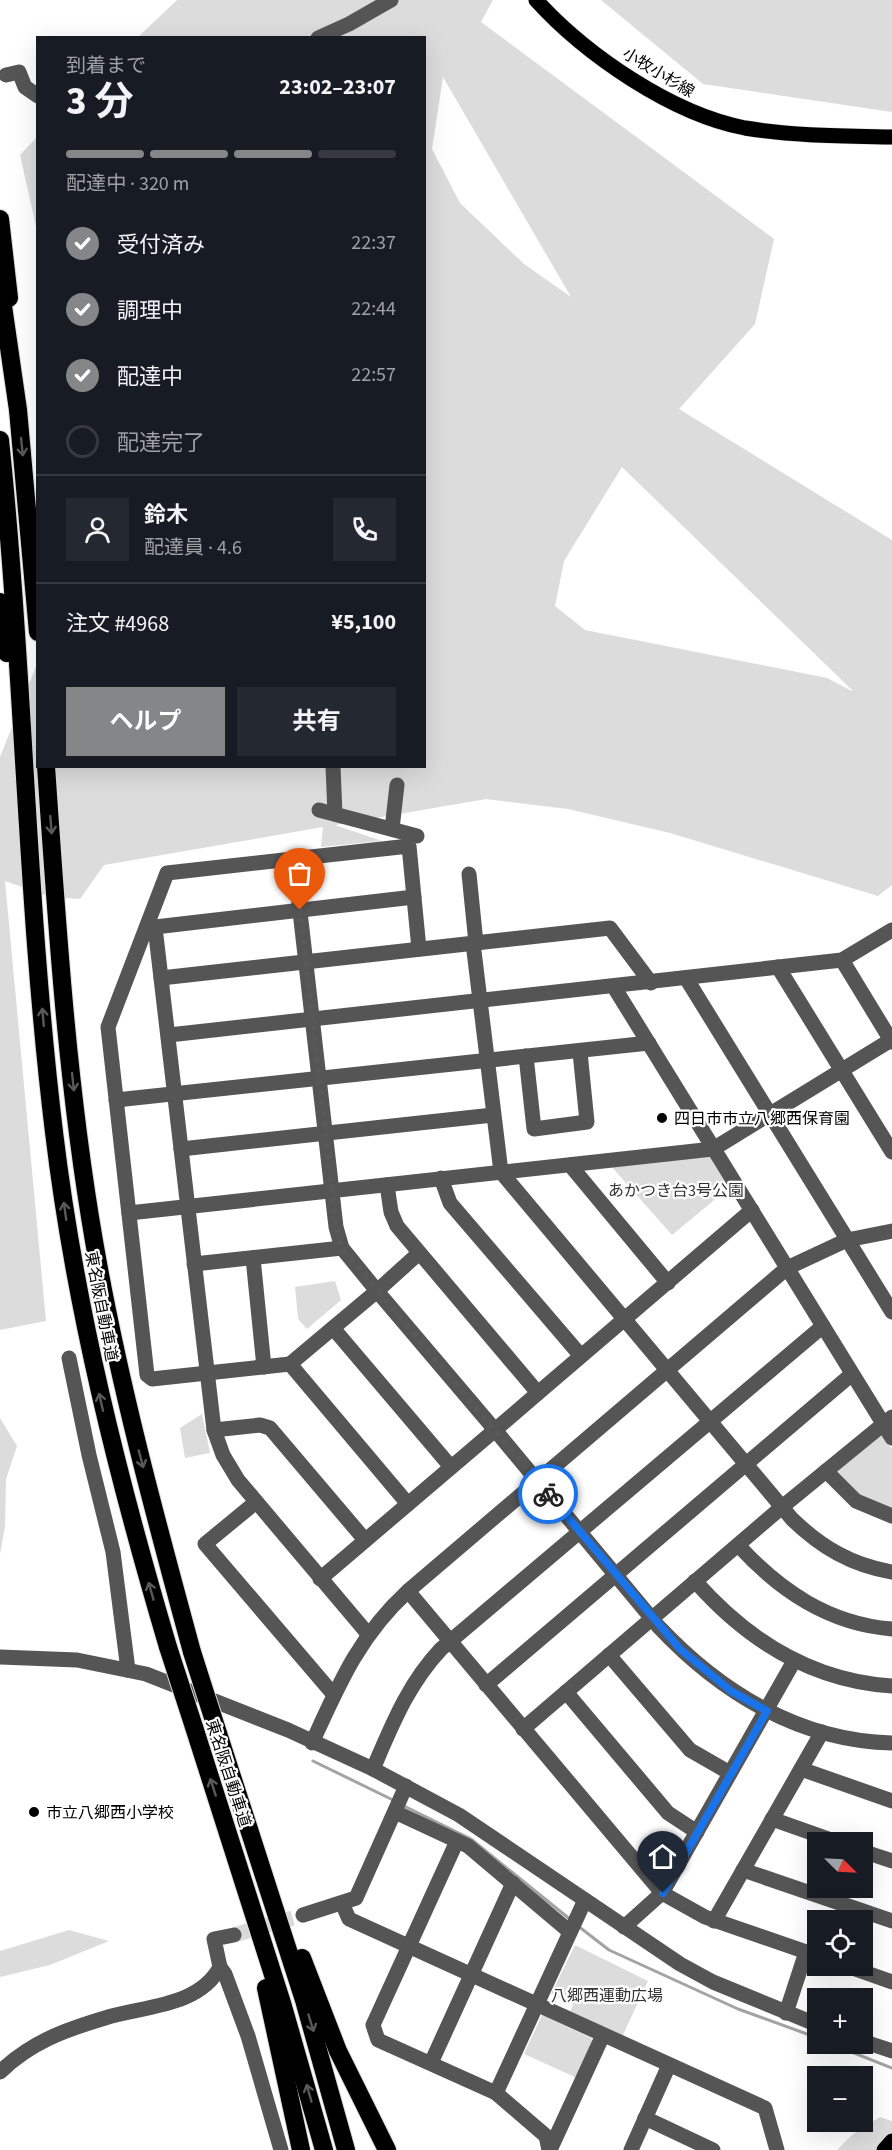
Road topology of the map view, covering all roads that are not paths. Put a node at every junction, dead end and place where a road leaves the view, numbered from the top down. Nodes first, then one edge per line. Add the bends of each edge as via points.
1 (391, 0) edge
2 (536, 0) edge
3 (322, 36) edge
4 (6, 75) dead end
5 (36, 95) edge
6 (892, 137) edge
7 (0, 219) edge
8 (0, 285) edge
9 (18, 410) junction
10 (0, 440) edge
11 (0, 602) edge
12 (36, 610) edge
13 (46, 768) edge
14 (333, 768) edge
15 (25, 776) junction
16 (397, 785) dead end
17 (319, 810) dead end
18 (335, 814) junction
19 (393, 829) junction
20 (417, 836) dead end
21 (388, 849) junction
22 (294, 859) junction
23 (469, 874) dead end
24 (414, 897) junction
25 (300, 910) junction
26 (152, 925) junction
27 (892, 930) edge
28 (474, 943) junction
29 (419, 949) junction
30 (842, 960) junction
31 (305, 962) junction
32 (778, 967) junction
33 (161, 978) junction
34 (686, 978) junction
35 (651, 983) junction
36 (614, 987) junction
37 (480, 1002) junction
38 (312, 1020) junction
39 (169, 1035) junction
40 (891, 1041) edge
41 (649, 1043) junction
42 (580, 1052) junction
43 (526, 1056) junction
44 (487, 1060) junction
45 (841, 1070) junction
46 (318, 1078) junction
47 (175, 1094) junction
48 (116, 1100) junction
49 (769, 1114) junction
50 (493, 1115) junction
51 (325, 1134) junction
52 (181, 1149) junction
53 (713, 1149) junction
54 (892, 1152) edge
55 (570, 1166) junction
56 (501, 1172) junction
57 (441, 1178) junction
58 (387, 1185) junction
59 (332, 1191) junction
60 (187, 1206) junction
61 (752, 1210) junction
62 (129, 1213) junction
63 (892, 1231) edge
64 (847, 1240) junction
65 (342, 1248) junction
66 (419, 1253) junction
67 (252, 1258) junction
68 (194, 1264) junction
69 (787, 1268) junction
70 (668, 1283) junction
71 (376, 1291) junction
72 (892, 1312) edge
73 (625, 1319) junction
74 (822, 1326) junction
75 (333, 1328) junction
76 (581, 1356) junction
77 (69, 1358) dead end
78 (290, 1364) junction
79 (264, 1367) junction
80 (666, 1371) junction
81 (206, 1373) junction
82 (852, 1374) junction
83 (538, 1393) junction
84 (887, 1420) edge
85 (709, 1421) junction
86 (495, 1430) junction
87 (214, 1431) junction
88 (892, 1438) edge
89 (746, 1464) junction
90 (451, 1467) junction
91 (826, 1471) junction
92 (537, 1481) junction
93 (256, 1502) junction
94 (408, 1504) junction
95 (782, 1507) junction
96 (892, 1516) edge
97 (580, 1531) junction
98 (365, 1540) junction
99 (738, 1545) junction
100 (892, 1572) edge
101 (616, 1574) junction
102 (320, 1579) junction
103 (695, 1581) junction
104 (408, 1591) junction
105 (652, 1618) junction
106 (892, 1629) edge
107 (368, 1634) junction
108 (450, 1641) junction
109 (609, 1655) junction
110 (0, 1657) edge
111 (794, 1661) junction
112 (128, 1670) junction
113 (486, 1685) junction
114 (892, 1686) edge
115 (566, 1692) junction
116 (334, 1695) junction
117 (767, 1711) junction
118 (523, 1728) junction
119 (822, 1732) junction
120 (312, 1743) junction
121 (892, 1743) edge
122 (373, 1769) junction
123 (801, 1769) junction
124 (730, 1773) junction
125 (400, 1801) junction
126 (892, 1801) edge
127 (244, 1812) junction
128 (222, 1815) junction
129 (772, 1819) junction
130 (697, 1832) junction
131 (809, 1832) edge
132 (457, 1841) junction
133 (873, 1855) edge
134 (892, 1861) edge
135 (743, 1870) junction
136 (513, 1883) junction
137 (663, 1893) junction
138 (585, 1900) junction
139 (342, 1904) junction
140 (303, 1915) tunnel mouth
141 (892, 1920) edge
142 (714, 1921) junction
143 (573, 1925) junction
144 (624, 1927) junction
145 (234, 1935) tunnel mouth
146 (409, 1947) junction
147 (807, 1952) edge
148 (807, 1965) edge
149 (220, 1967) junction
150 (471, 1975) junction
151 (873, 1975) edge
152 (892, 1982) edge
153 (537, 2005) junction
154 (786, 2013) junction
155 (807, 2021) edge
156 (603, 2035) junction
157 (873, 2045) edge
158 (892, 2051) edge
159 (431, 2063) junction
160 (669, 2065) junction
161 (0, 2072) edge
162 (496, 2093) junction
163 (645, 2118) junction
164 (892, 2141) edge
165 (281, 2150) edge
166 (301, 2150) edge
167 (324, 2150) edge
168 (346, 2150) edge
169 (387, 2150) edge
170 (549, 2150) edge
171 (630, 2150) edge
172 (713, 2150) edge
173 (777, 2150) edge
174 (884, 2150) edge

1 - 3 street
2 - 6 main road, 小牧小杉線 via 600,56 687,111 745,128
4 - 5 street via 19,72 25,87
7 - 9 highway
8 - 9 highway
9 -> 12 highway
10 - 15 highway, 東名阪自動車道
11 - 15 highway
13 -> 127 highway, 東名阪自動車道, bridge via 68,1037 94,1240 137,1445 192,1652
14 - 18 street
128 -> 15 highway, 東名阪自動車道, bridge via 168,1647 117,1467 78,1295 54,1131
16 - 19 street
17 - 18 street
18 - 19 street
19 - 20 street
19 - 21 street
21 - 22 street
21 - 24 street via 409,846
22 - 25 street
22 - 26 street via 167,873
23 - 28 street
24 - 25 street
24 - 29 street
25 - 26 street
25 - 31 street
26 - 33 street
26 - 48 street via 108,1027
27 - 30 street
28 - 29 street
28 - 35 street via 610,928
28 - 37 street
29 - 31 street
30 - 32 street
30 - 40 street
31 - 33 street
31 - 38 street
32 - 34 street
32 - 45 street
33 - 39 street
34 - 35 street
34 - 49 street
35 - 36 street
36 - 37 street
36 - 41 street
37 - 38 street
37 - 44 street
38 - 39 street
38 - 46 street
39 - 47 street
40 - 45 street
41 - 42 street
41 - 53 street
42 - 43 street
42 - 43 street via 587,1122 534,1129
43 - 44 street
44 - 46 street
44 - 50 street
45 - 49 street
45 - 54 street
46 - 47 street
46 - 51 street
47 - 48 street
47 - 52 street
48 - 62 street
49 - 53 street
49 - 64 street
50 - 51 street
50 - 56 street
51 - 52 street
51 - 59 street
52 - 60 street
53 - 55 street
53 - 61 street
55 - 56 street
55 - 70 street
56 - 57 street
56 - 73 street
57 - 58 street
57 - 76 street via 450,1203
58 - 59 street
58 - 66 street via 393,1219
59 - 60 street
59 - 65 street
60 - 62 street
60 - 68 street
61 - 69 street
61 - 70 street
62 - 81 street via 147,1376 152,1379
63 - 64 street
64 - 69 street
64 - 72 street
65 - 67 street
65 - 71 street
66 - 71 street
66 - 83 street
67 - 68 street
67 - 79 street
68 - 81 street
69 - 74 street
69 - 80 street
70 - 73 street
71 - 75 street
71 - 86 street
73 - 76 street
73 - 80 street
74 - 82 street
74 - 85 street
75 - 78 street
75 - 90 street
76 - 83 street
77 - 112 street via 113,1552
78 - 79 street
78 - 94 street
79 - 81 street
80 - 85 street
80 - 92 street
81 - 87 street
82 - 84 street
82 - 89 street
83 - 86 street
84 - 88 street
84 - 91 street
85 - 89 street
85 - 97 street
86 - 90 street
86 - 92 street
87 - 93 street via 231,1470
87 - 98 street via 260,1425 270,1428
89 - 95 street
89 - 101 street
90 - 94 street
91 - 95 street
91 - 96 street via 856,1501
92 - 97 street
92 - 104 street
93 - 102 street
93 - 116 street via 206,1544
94 - 98 street
95 - 99 street
95 - 100 street via 827,1549 851,1561
97 - 101 street
97 - 108 street
98 - 102 street
99 - 103 street
99 - 106 street via 771,1579 802,1601 846,1620
101 - 105 street
101 - 113 street
102 - 107 street
103 - 105 street
103 - 111 street via 743,1628
104 - 107 street
104 - 108 street
105 - 109 street
105 - 117 street via 714,1678
107 - 116 street
108 - 113 street
108 - 122 street via 409,1689
109 - 115 street
109 - 124 street via 690,1750
110 - 112 street via 69,1659
111 - 114 street via 844,1679
111 - 117 street
112 - 120 street via 163,1678
113 - 118 street
115 - 118 street
115 - 130 street via 668,1813
116 - 120 street
117 - 119 street
117 - 124 street
118 - 137 street
119 - 121 street via 866,1742
119 - 123 street
120 - 122 street
122 - 125 street
123 - 126 street
123 - 129 street
124 - 130 street
125 - 132 street
125 - 138 street via 459,1815
125 - 139 street via 356,1899
127 -> 168 highway, 東名阪自動車道
127 - 169 highway via 338,2051
128 - 166 highway
167 -> 128 highway, 東名阪自動車道
129 - 131 street
129 - 135 street
130 - 137 street
132 - 136 street
132 - 146 street
133 - 134 street
135 - 141 street
135 - 142 street
136 - 143 street
136 - 150 street
137 - 142 street
137 - 144 street
138 - 143 street
138 - 144 street
139 - 140 street
139 - 146 street via 349,1919
142 - 147 street
143 - 153 street
144 - 154 street via 713,1982
145 - 149 street via 214,1939
146 - 150 street
146 - 159 street via 373,2025 378,2040
148 - 154 street
149 - 161 street via 209,1982 185,1997 105,2018 44,2040 18,2054
149 - 165 street via 248,2036
150 - 153 street
150 - 159 street
151 - 152 street
153 - 156 street
153 - 162 street
154 - 155 street
156 - 160 street
156 - 170 street
157 - 158 street
159 - 162 street
160 - 163 street
160 - 173 street via 765,2108
162 - 170 street via 546,2136
163 - 171 street
163 - 172 street
164 - 174 main road

